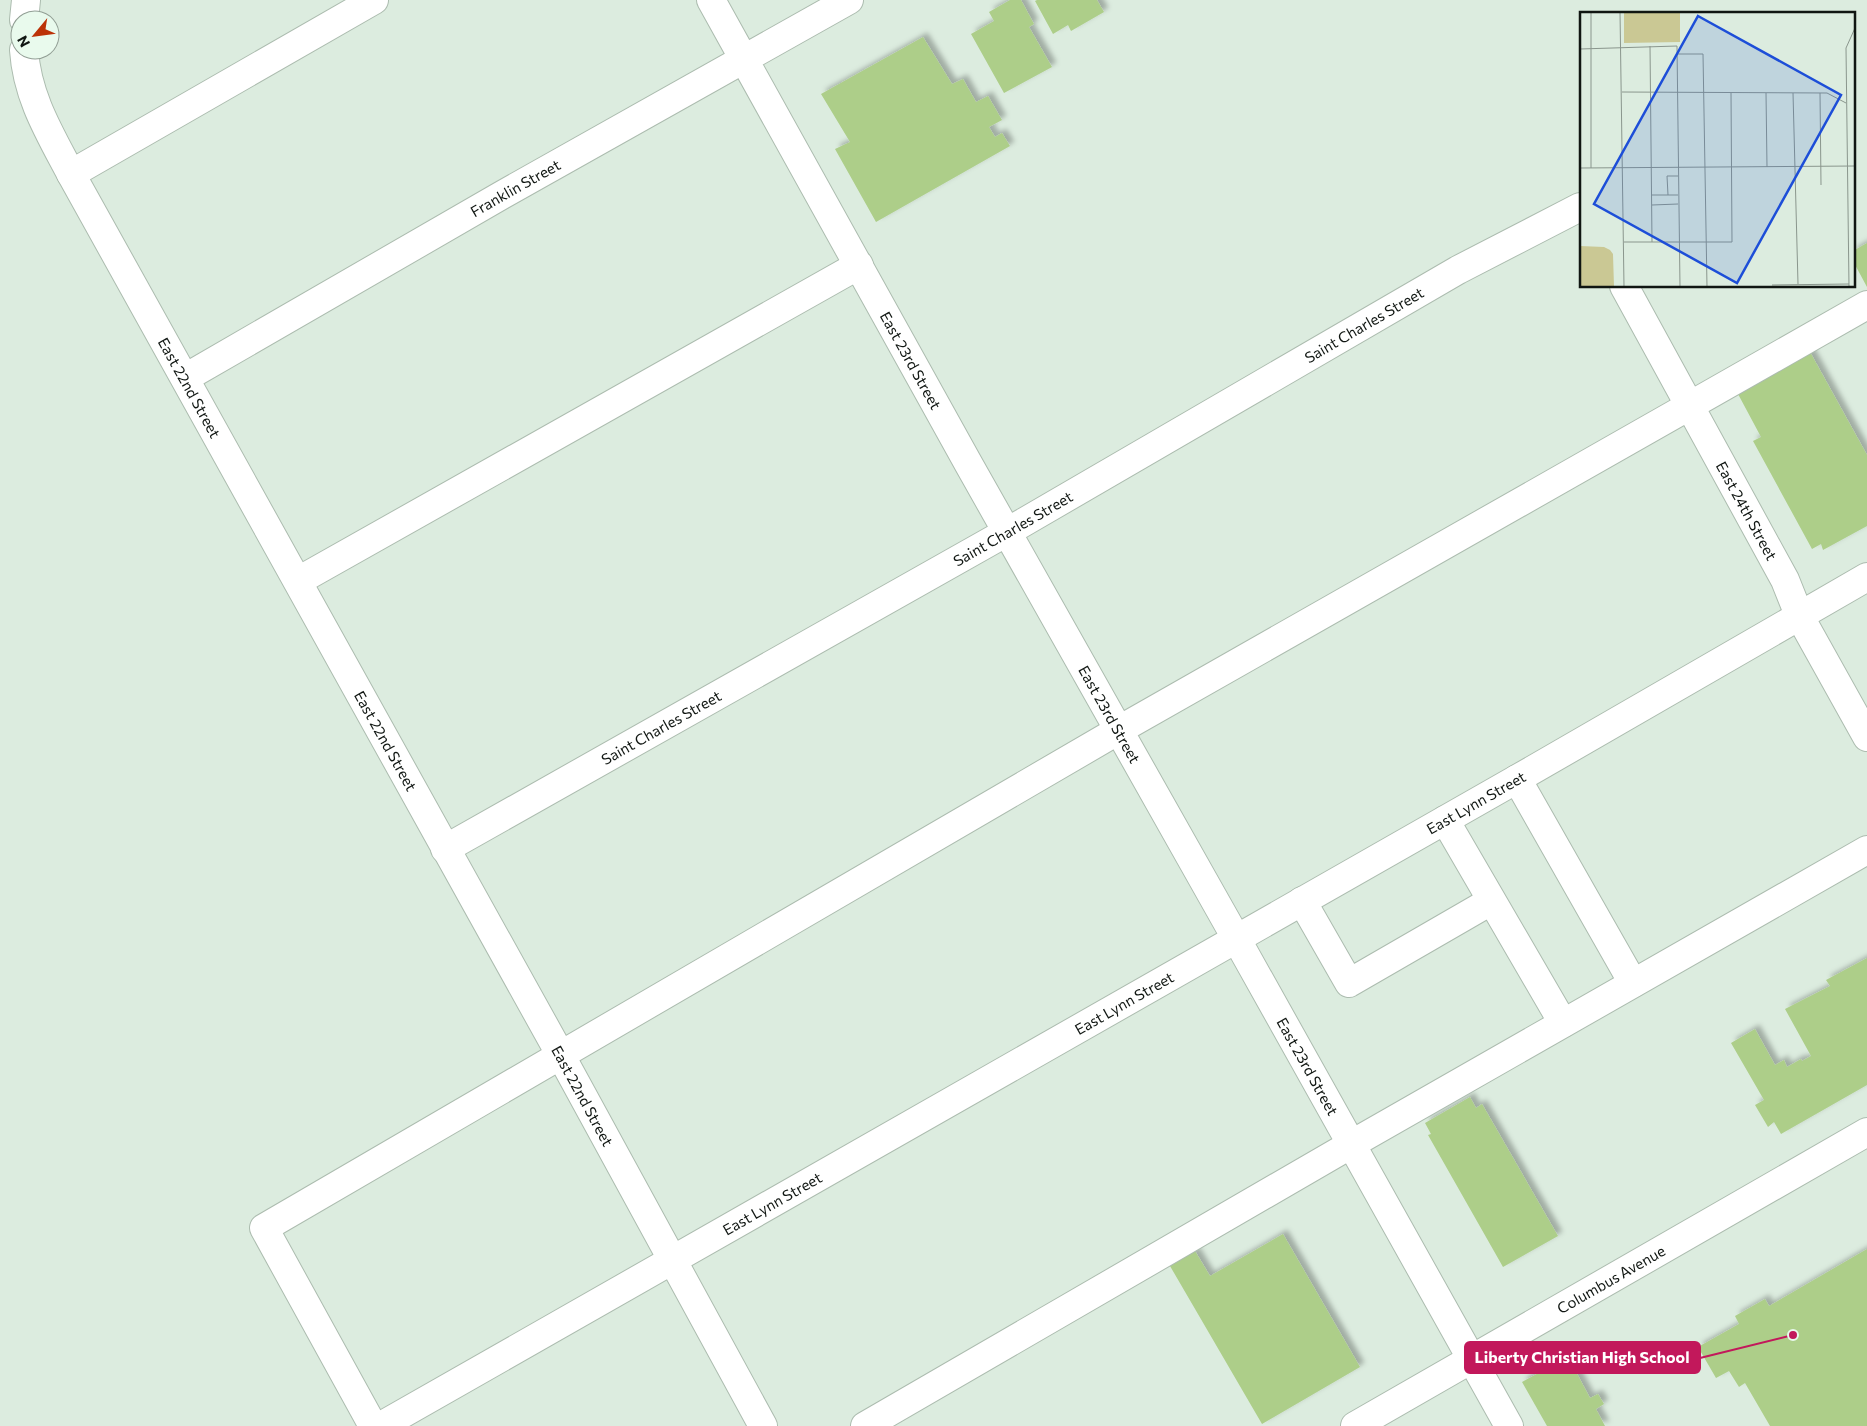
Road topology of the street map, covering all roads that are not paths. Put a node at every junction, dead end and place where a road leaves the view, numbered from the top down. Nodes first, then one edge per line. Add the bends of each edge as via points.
1 (374, 0) edge
2 (711, 0) edge
3 (849, 0) edge
4 (26, 60) edge
5 (745, 60) junction
6 (71, 174) junction
7 (1580, 208) edge
8 (859, 265) junction
9 (1625, 288) edge
10 (1867, 306) edge
11 (185, 378) junction
12 (1690, 405) junction
13 (1007, 532) junction
14 (1867, 577) edge
15 (298, 581) junction
16 (1799, 615) junction
17 (1119, 730) junction
18 (1867, 737) edge
19 (1517, 779) junction
20 (1445, 820) junction
21 (446, 849) junction
22 (1867, 850) edge
23 (1302, 901) junction
24 (1492, 901) junction
25 (1236, 938) junction
26 (1633, 983) junction
27 (1563, 1023) junction
28 (560, 1054) junction
29 (1867, 1132) edge
30 (1350, 1145) junction
31 (672, 1260) junction
32 (1470, 1360) junction
33 (373, 1426) edge
34 (380, 1426) edge
35 (763, 1426) edge
36 (865, 1426) edge
37 (1355, 1426) edge
38 (1509, 1426) edge

1 - 6 street
2 - 5 street, East 23rd Street
3 - 5 street, Franklin Street
4 - 6 street, East 22nd Street via 31,92
5 - 8 street, East 23rd Street
5 - 11 street, Franklin Street via 502,194
6 - 11 street, East 22nd Street
7 - 13 street, Saint Charles Street via 1458,270
8 - 13 street, East 23rd Street
8 - 15 street
9 - 12 street, East 24th Street
10 - 12 street
11 - 15 street, East 22nd Street
12 - 16 street, East 24th Street via 1785,580
12 - 17 street
13 - 17 street, East 23rd Street
13 - 21 street, Saint Charles Street
14 - 16 street, East Lynn Street
15 - 21 street, East 22nd Street
16 - 18 street, East 24th Street
16 - 19 street, East Lynn Street
17 - 25 street, East 23rd Street
17 - 28 street
19 - 20 street, East Lynn Street
19 - 26 street
20 - 23 street, East Lynn Street
20 - 24 street
21 - 28 street, East 22nd Street
22 - 26 street
23 - 24 street via 1349,982
23 - 25 street, East Lynn Street
24 - 27 street
25 - 30 street, East 23rd Street
25 - 31 street, East Lynn Street
26 - 27 street
27 - 30 street
28 - 31 street, East 22nd Street
28 - 33 street via 264,1228
29 - 32 street, Columbus Avenue
30 - 32 street, East 23rd Street
30 - 36 street
31 - 34 street, East Lynn Street
31 - 35 street, East 22nd Street
32 - 37 street, Columbus Avenue
32 - 38 street, East 23rd Street

